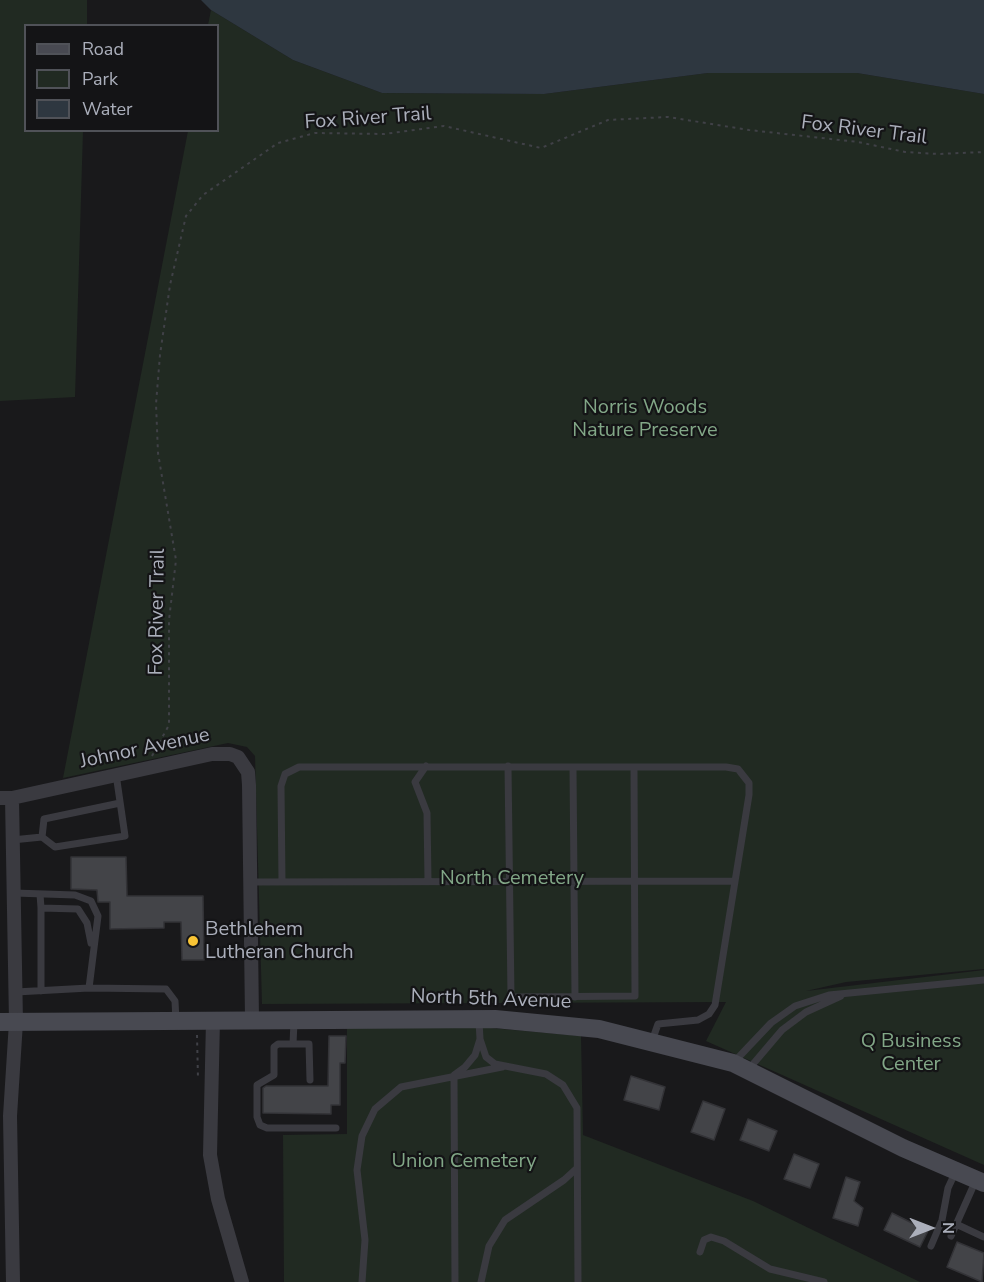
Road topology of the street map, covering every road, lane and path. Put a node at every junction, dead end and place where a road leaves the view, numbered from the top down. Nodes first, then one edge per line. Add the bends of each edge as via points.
1 (984, 152) edge
2 (151, 766) junction
3 (426, 766) junction
4 (508, 766) junction
5 (573, 766) junction
6 (634, 767) junction
7 (116, 774) junction
8 (6, 798) edge
9 (120, 803) junction
10 (42, 837) junction
11 (12, 840) junction
12 (428, 881) junction
13 (509, 881) junction
14 (574, 881) junction
15 (634, 881) junction
16 (735, 881) junction
17 (250, 882) junction
18 (282, 882) junction
19 (14, 893) junction
20 (40, 894) junction
21 (41, 908) junction
22 (92, 948) junction
23 (984, 980) edge
24 (89, 988) junction
25 (41, 991) junction
26 (16, 992) junction
27 (846, 993) junction
28 (575, 997) junction
29 (252, 1019) junction
30 (294, 1019) junction
31 (479, 1019) junction
32 (213, 1020) junction
33 (176, 1021) junction
34 (8, 1022) edge
35 (480, 1039) junction
36 (652, 1041) junction
37 (293, 1044) junction
38 (502, 1067) junction
39 (740, 1067) junction
40 (454, 1075) junction
41 (310, 1080) dead end
42 (336, 1128) dead end
43 (576, 1168) junction
44 (956, 1171) junction
45 (980, 1182) edge
46 (6, 1218) edge
47 (957, 1224) junction
48 (951, 1236) dead end
49 (984, 1237) edge
50 (931, 1246) dead end
51 (700, 1252) dead end
52 (13, 1282) edge
53 (242, 1282) edge
54 (362, 1282) edge
55 (454, 1282) edge
56 (481, 1282) edge
57 (578, 1282) edge
58 (824, 1282) edge

1 - 2 path, Fox River Trail via 905,152 858,142 668,117 609,120 542,148 444,126 384,134 315,133 278,143 203,195 186,216 170,285 160,355 158,453 176,560 170,620 170,725 153,753
2 - 7 street, Johnor Avenue
2 - 17 street, Johnor Avenue via 221,753 238,757 244,763 249,785
3 - 4 lane
3 - 12 lane via 415,782 427,813
3 - 18 lane via 307,766 285,774 281,786
4 - 5 lane
4 - 13 lane
5 - 6 lane
5 - 14 lane
6 - 15 lane
6 - 16 lane via 726,767 743,773 749,783 749,795
7 - 8 street, Johnor Avenue
7 - 9 lane
8 - 11 street
9 - 10 lane via 44,819
9 - 10 lane via 125,836 56,847
10 - 11 lane
11 - 19 street
12 - 13 lane
12 - 18 lane
13 - 14 lane
13 - 28 lane via 511,997
14 - 15 lane
14 - 28 lane
15 - 16 lane
15 - 28 lane via 635,996
16 - 36 lane via 713,1010 698,1020 661,1023
17 - 18 lane
17 - 29 street, Johnor Avenue
19 - 20 lane
19 - 26 street
20 - 21 lane
20 - 22 lane via 75,895 91,901 98,916
21 - 22 lane via 78,909 87,923
21 - 25 lane
22 - 24 lane
23 - 27 lane
24 - 25 lane
24 - 33 lane via 166,989 175,1001
25 - 26 lane
26 - 34 street
27 - 39 lane via 807,1012
27 - 39 lane via 795,1006 771,1023
29 - 30 main road, North 5th Avenue
29 - 32 main road, North 5th Avenue
30 - 31 main road, North 5th Avenue
30 - 37 lane
31 - 35 lane
31 - 36 main road, North 5th Avenue via 564,1024
32 - 33 main road, North 5th Avenue
32 - 53 street via 210,1155
33 - 34 main road, North 5th Avenue
34 - 46 street
35 - 38 lane via 486,1057
35 - 40 lane via 470,1062
36 - 39 main road, North 5th Avenue
37 - 41 lane via 309,1044
37 - 42 lane via 274,1047 274,1075 257,1085 260,1125
38 - 40 lane
38 - 43 lane via 546,1074 568,1092 579,1118
39 - 44 main road, North 5th Avenue
40 - 54 lane via 402,1087 382,1101 368,1122 358,1152 357,1170 365,1240
40 - 55 lane
43 - 56 lane via 505,1220 489,1246
43 - 57 lane
44 - 45 main road, North 5th Avenue
44 - 50 lane
45 - 47 lane
46 - 52 street
47 - 48 lane
47 - 49 lane
51 - 58 lane via 704,1240 711,1237 770,1269

